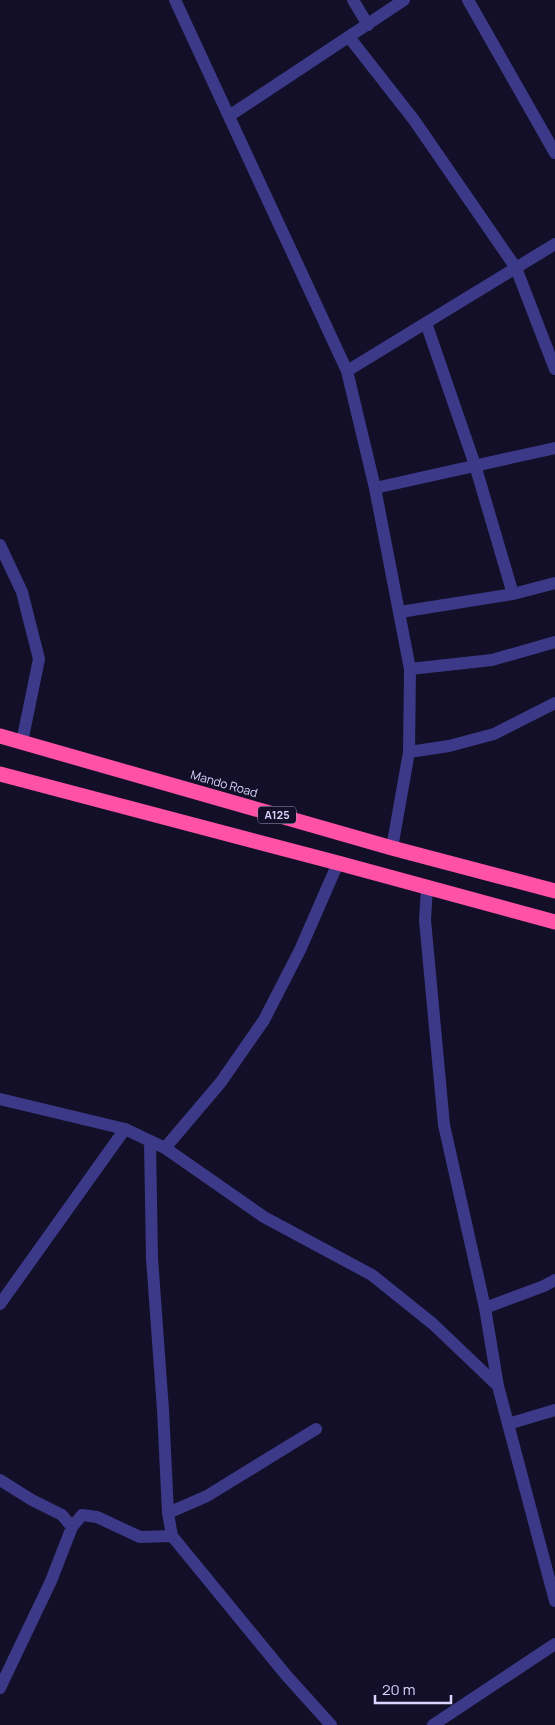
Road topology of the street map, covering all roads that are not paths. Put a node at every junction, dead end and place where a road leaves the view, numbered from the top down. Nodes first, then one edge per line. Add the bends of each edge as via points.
1 (175, 0) edge
2 (353, 0) edge
3 (404, 0) edge
4 (468, 0) edge
5 (368, 25) junction
6 (349, 37) junction
7 (230, 116) junction
8 (555, 153) edge
9 (555, 244) edge
10 (516, 268) junction
11 (426, 323) junction
12 (555, 368) edge
13 (347, 372) junction
14 (555, 448) edge
15 (475, 465) junction
16 (375, 488) junction
17 (0, 545) edge
18 (555, 583) edge
19 (513, 594) junction
20 (400, 612) junction
21 (555, 642) edge
22 (410, 669) junction
23 (555, 703) edge
24 (0, 736) edge
25 (22, 742) junction
26 (409, 752) junction
27 (0, 774) edge
28 (392, 848) junction
29 (338, 863) junction
30 (427, 887) junction
31 (555, 891) edge
32 (555, 922) edge
33 (0, 1099) edge
34 (125, 1129) junction
35 (150, 1142) junction
36 (164, 1148) junction
37 (555, 1280) edge
38 (0, 1304) edge
39 (485, 1308) junction
40 (498, 1386) junction
41 (555, 1410) edge
42 (508, 1424) junction
43 (316, 1430) dead end
44 (0, 1480) edge
45 (168, 1513) junction
46 (72, 1527) junction
47 (172, 1536) junction
48 (555, 1602) edge
49 (555, 1644) edge
50 (0, 1688) edge
51 (331, 1725) edge
52 (433, 1725) edge

1 - 7 street
2 - 5 street
3 - 5 street
4 - 8 street
5 - 6 street
6 - 7 street
6 - 10 street via 414,120
7 - 13 street
9 - 10 street
10 - 11 street
10 - 12 street
11 - 13 street
11 - 15 street
13 - 16 street
14 - 15 street
15 - 16 street
15 - 19 street
16 - 20 street
17 - 25 street via 22,592 39,659
18 - 19 street
19 - 20 street
20 - 22 street
21 - 22 street via 492,660
22 - 26 street
23 - 26 street via 494,734
24 - 25 highway, Mando Road / A125
25 - 28 highway, Mando Road / A125
26 - 28 street
27 - 29 highway, A125
28 - 31 highway, Mando Road / A125
29 - 30 highway, A125
29 - 36 street via 300,950 264,1020 221,1082
30 - 32 highway, A125
30 - 39 street via 425,920 444,1125
33 - 34 street
34 - 35 street
34 - 38 street
35 - 36 street
35 - 45 street via 152,1258
36 - 40 street via 264,1217 372,1276 433,1324
37 - 39 street
39 - 40 street
40 - 42 street
41 - 42 street
42 - 48 street
43 - 45 street via 207,1496
44 - 46 street via 62,1516
45 - 47 street
46 - 47 street via 82,1515 97,1517 140,1537
46 - 50 street via 51,1581
47 - 51 street
49 - 52 street

